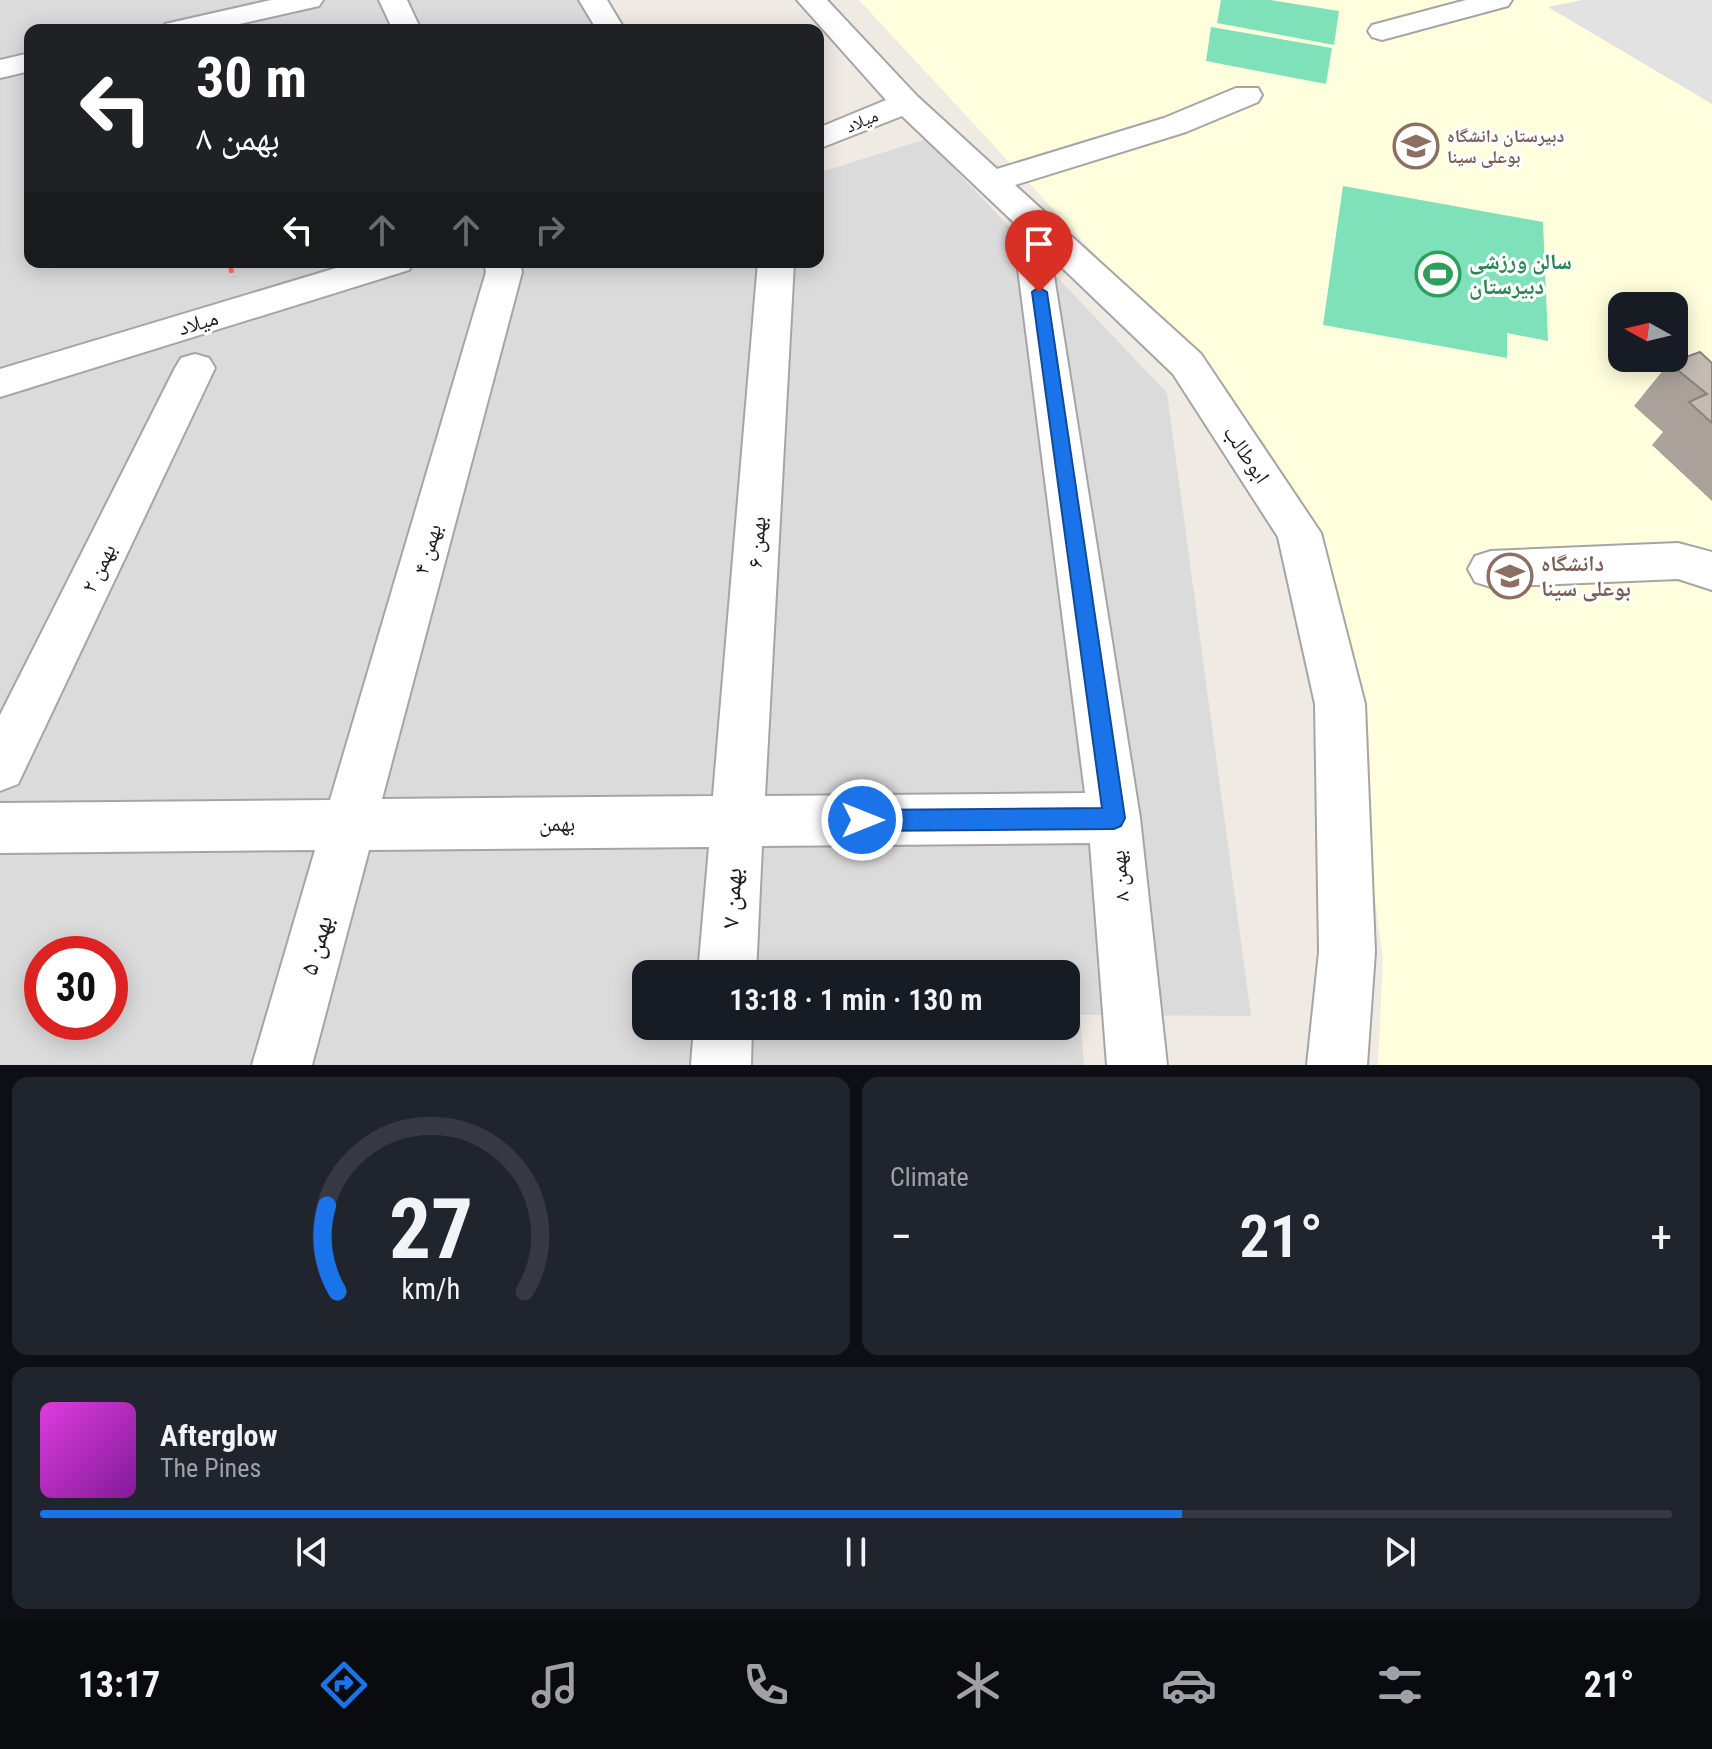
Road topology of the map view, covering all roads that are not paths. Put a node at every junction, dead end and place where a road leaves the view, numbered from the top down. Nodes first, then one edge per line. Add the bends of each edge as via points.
1 (167, 0) edge
2 (309, 0) edge
3 (393, 0) edge
4 (593, 0) edge
5 (811, 0) edge
6 (1498, 0) edge
7 (173, 24) edge
8 (201, 24) edge
9 (404, 24) edge
10 (607, 24) edge
11 (1382, 31) dead end
12 (24, 63) edge
13 (0, 69) edge
14 (1247, 95) dead end
15 (906, 103) junction
16 (824, 137) edge
17 (994, 181) junction
18 (1035, 261) dead end
19 (376, 268) edge
20 (503, 268) edge
21 (776, 268) edge
22 (195, 368) dead end
23 (0, 383) edge
24 (1491, 569) dead end
25 (1712, 571) edge
26 (0, 767) edge
27 (1114, 818) junction
28 (736, 821) junction
29 (350, 825) junction
30 (0, 828) edge
31 (728, 960) edge
32 (722, 1040) edge
33 (282, 1065) edge
34 (721, 1065) edge
35 (1137, 1065) edge
36 (1337, 1065) edge

1 - 7 street
2 - 8 street
3 - 9 street
4 - 10 street
5 - 15 street, ابوطالب
6 - 11 street
12 - 13 street
14 - 17 street via 1175,125
15 - 16 street, میلاد
15 - 17 street, ابوطالب
17 - 36 street, ابوطالب via 1187,364 1299,533 1340,704 1347,952
18 - 27 street, بهمن ۸
19 - 23 street, میلاد
20 - 29 street, بهمن ۴
21 - 28 street, بهمن ۶
22 - 26 street, بهمن ۲
24 - 25 street via 1678,561
27 - 28 street, بهمن
27 - 35 street, بهمن ۸
28 - 29 street, بهمن
28 - 31 street, بهمن ۷
29 - 30 street, بهمن
29 - 33 street, بهمن ۵
32 - 34 street

